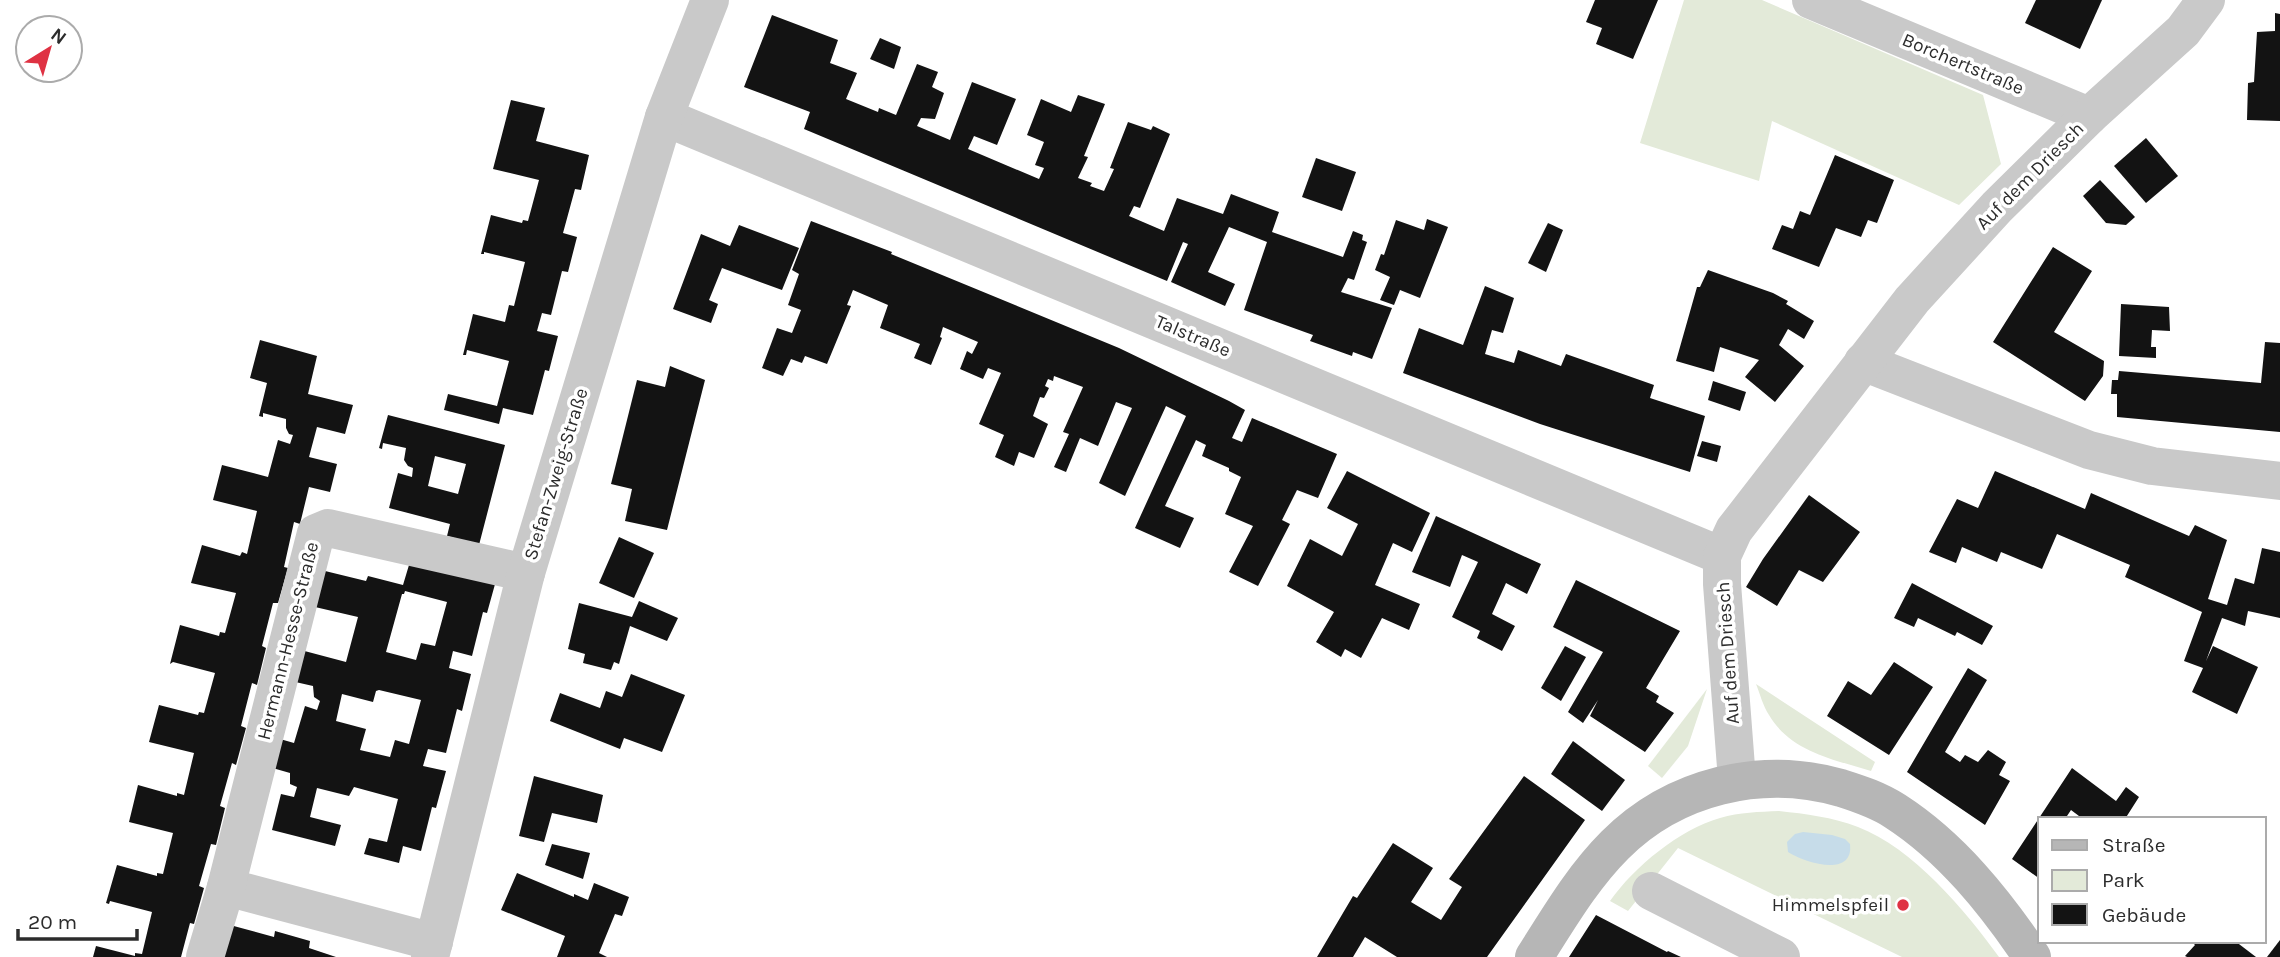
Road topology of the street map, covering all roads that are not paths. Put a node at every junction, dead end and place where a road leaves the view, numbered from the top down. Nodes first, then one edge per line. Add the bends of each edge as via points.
1 (710, 0) edge
2 (2206, 0) edge
3 (1830, 4) edge
4 (2088, 116) junction
5 (664, 117) junction
6 (1863, 362) junction
7 (2280, 481) edge
8 (1722, 556) junction
9 (526, 573) junction
10 (1737, 780) junction
11 (226, 887) junction
12 (1651, 891) dead end
13 (432, 950) edge
14 (205, 957) edge
15 (1535, 957) edge
16 (1781, 957) edge
17 (2032, 957) edge

1 - 5 street, Stefan-Zweig-Straße
2 - 4 street, Auf dem Driesch via 2183,31
3 - 4 street, Borchertstraße
4 - 6 street, Auf dem Driesch via 1912,300
5 - 8 street, Talstraße
5 - 9 street, Stefan-Zweig-Straße
6 - 7 street via 2089,450 2152,466
6 - 8 street, Auf dem Driesch via 1734,530
8 - 10 street, Auf dem Driesch
9 - 11 street, Hermann-Hesse-Straße via 328,528 316,533
9 - 13 street, Stefan-Zweig-Straße
10 - 15 main road via 1667,806 1616,845 1580,885
10 - 17 main road via 1823,783 1893,810 1957,862
11 - 13 street
11 - 14 street, Hermann-Hesse-Straße
12 - 16 street

